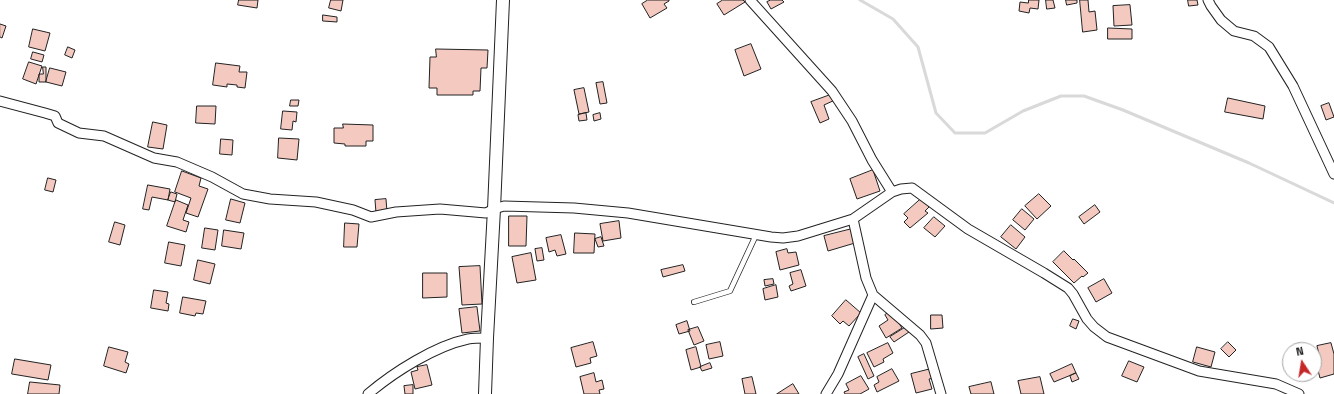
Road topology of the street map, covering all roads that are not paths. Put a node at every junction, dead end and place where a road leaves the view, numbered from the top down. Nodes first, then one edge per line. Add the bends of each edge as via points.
1 (503, 0) edge
2 (750, 0) edge
3 (1208, 0) edge
4 (0, 101) edge
5 (1334, 174) edge
6 (892, 192) junction
7 (494, 208) junction
8 (853, 219) junction
9 (756, 235) junction
10 (873, 295) junction
11 (694, 302) dead end
12 (487, 338) junction
13 (368, 394) edge
14 (485, 394) edge
15 (826, 394) edge
16 (941, 394) edge
17 (1299, 394) edge

1 - 7 main road
2 - 6 street via 832,91
3 - 5 street via 1221,20 1234,31 1254,36 1269,46 1292,86
4 - 7 street via 54,116 58,123 79,133 104,136 154,158 177,162 243,194 270,199 316,202 353,210 371,218 396,212 440,209 486,213
6 - 8 street
6 - 17 street via 912,188 968,229 1058,282 1073,294 1087,319 1107,337 1199,372 1276,384
7 - 9 street via 574,208 628,213
7 - 12 main road
8 - 9 street via 798,236 783,238
8 - 10 street via 866,278
9 - 11 lane via 730,291
10 - 15 street via 838,374
10 - 16 street via 920,335 926,344
12 - 13 street via 470,339 448,345 388,378
12 - 14 main road

